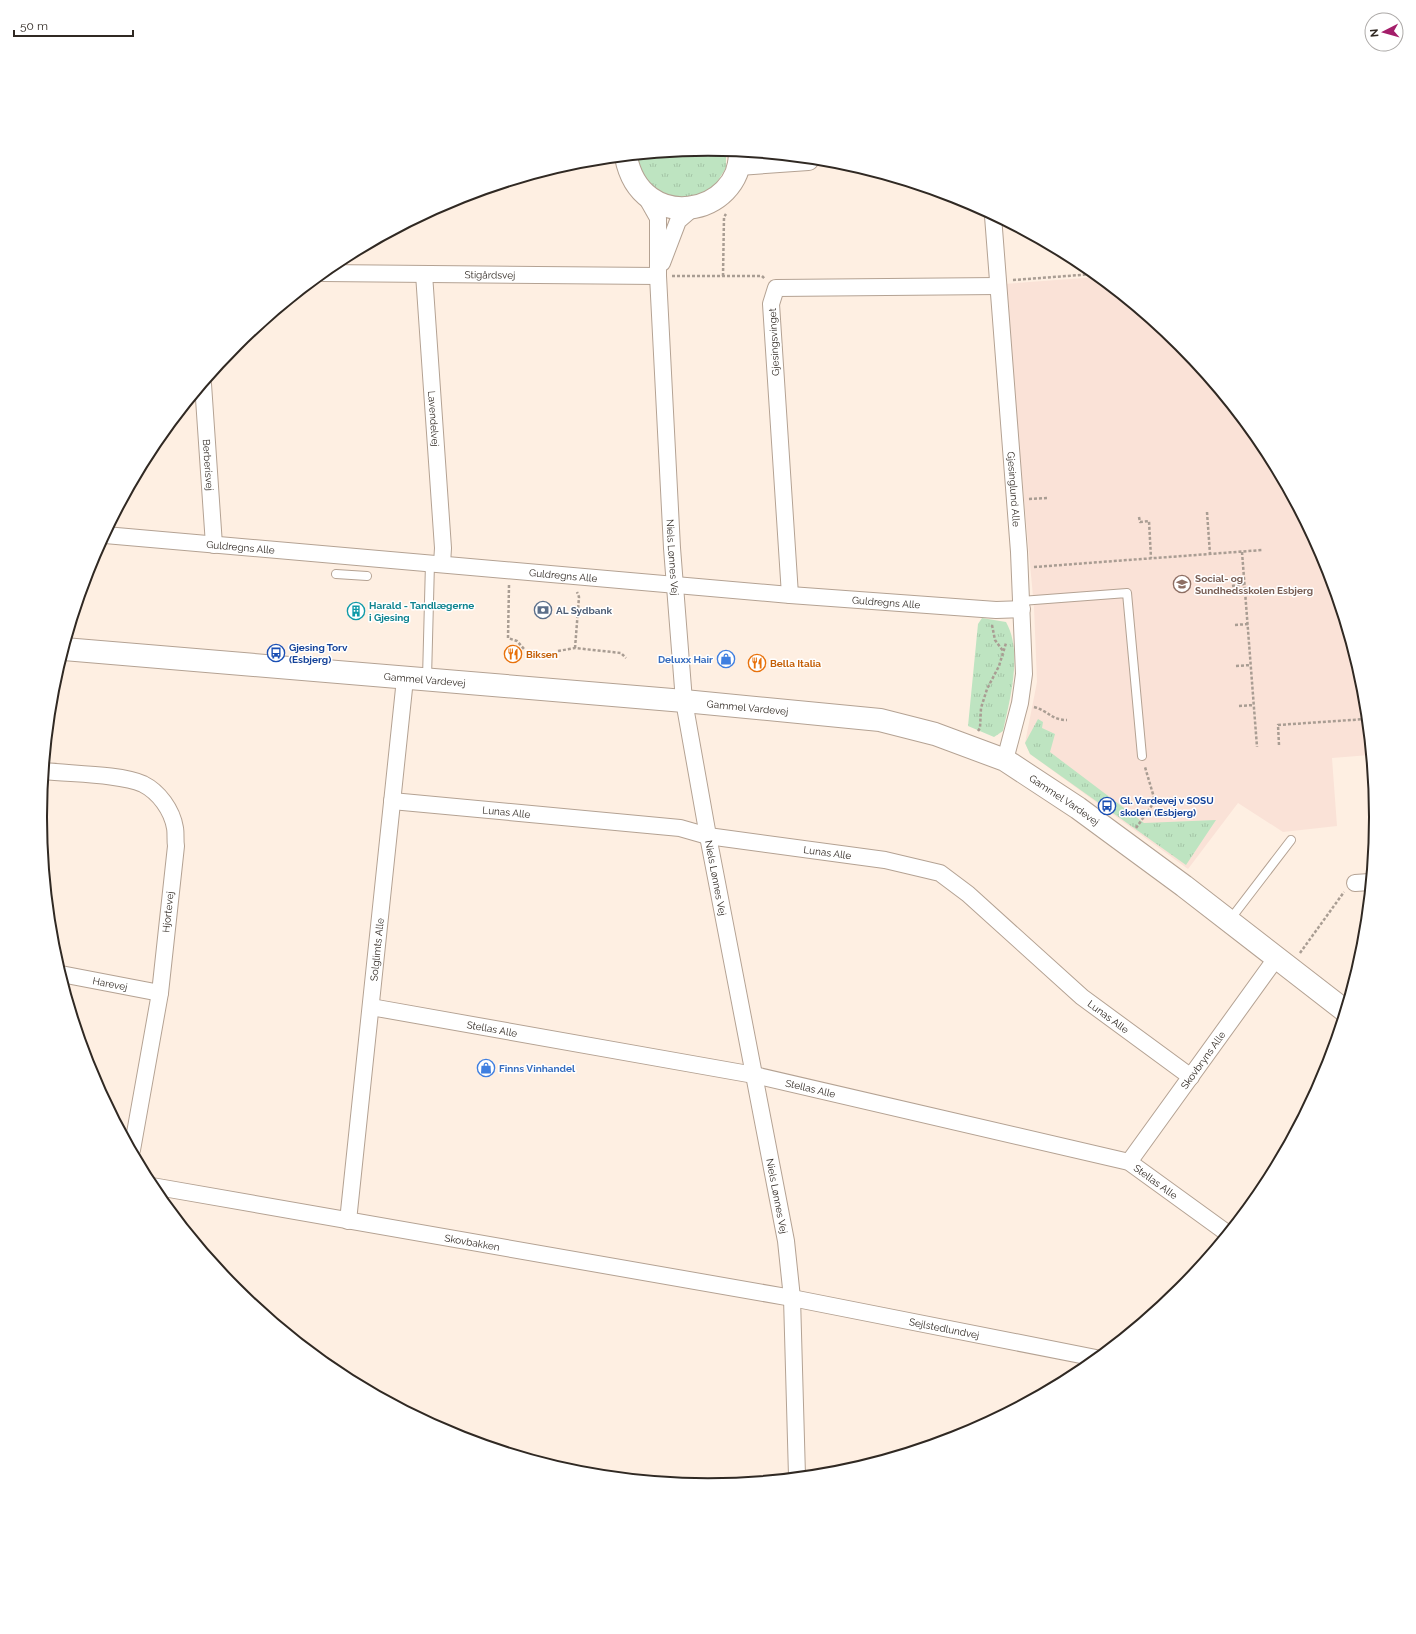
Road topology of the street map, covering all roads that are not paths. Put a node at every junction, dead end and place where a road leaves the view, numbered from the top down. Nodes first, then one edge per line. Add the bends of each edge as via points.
1 (739, 158) edge
2 (763, 158) edge
3 (627, 163) edge
4 (645, 195) junction
5 (693, 208) junction
6 (992, 220) edge
7 (333, 273) edge
8 (424, 274) junction
9 (658, 276) junction
10 (998, 286) junction
11 (203, 391) edge
12 (110, 535) edge
13 (214, 545) junction
14 (436, 564) junction
15 (353, 566) junction
16 (336, 574) dead end
17 (367, 576) dead end
18 (675, 584) junction
19 (790, 594) junction
20 (1021, 605) junction
21 (69, 649) edge
22 (405, 679) junction
23 (427, 681) junction
24 (684, 701) junction
25 (1142, 756) road end
26 (1005, 760) junction
27 (48, 771) edge
28 (392, 801) junction
29 (708, 836) junction
30 (1291, 840) dead end
31 (1229, 921) junction
32 (1283, 962) junction
33 (67, 975) edge
34 (160, 993) junction
35 (371, 1007) junction
36 (1340, 1007) edge
37 (754, 1075) junction
38 (1191, 1077) junction
39 (133, 1142) edge
40 (1129, 1162) junction
41 (161, 1188) edge
42 (348, 1221) junction
43 (1223, 1230) edge
44 (792, 1298) junction
45 (1089, 1357) edge
46 (797, 1472) edge

1 - 2 street
1 - 5 street via 734,178 725,189 711,201
3 - 4 street via 635,183
4 - 5 street via 676,209
4 - 9 street, Niels Lønnes Vej via 658,218
5 - 9 street, Niels Lønnes Vej via 678,221
6 - 10 street, Gjesinglund Alle
7 - 8 street, Stigårdsvej
8 - 9 street, Stigårdsvej
8 - 14 street, Lavendelvej via 443,548
9 - 18 street, Niels Lønnes Vej
10 - 19 street, Gjesingsvinget via 776,288 772,304
10 - 20 street, Gjesinglund Alle
11 - 13 street, Berberisvej
12 - 13 street, Guldregns Alle
13 - 15 street, Guldregns Alle
14 - 15 street, Guldregns Alle
14 - 18 street, Guldregns Alle
14 - 23 lane
15 - 16 lane
15 - 17 lane
18 - 19 street, Guldregns Alle
18 - 24 street, Niels Lønnes Vej
19 - 20 street, Guldregns Alle via 996,610
20 - 25 lane via 1128,593
20 - 26 street, Gjesinglund Alle via 1024,674 1020,703
21 - 22 street, Gammel Vardevej
22 - 23 street, Gammel Vardevej
22 - 28 street, Solglimts Alle
23 - 24 street, Gammel Vardevej
24 - 26 street, Gammel Vardevej via 880,720 935,734
24 - 29 street, Niels Lønnes Vej
26 - 31 street, Gammel Vardevej via 1078,808
27 - 34 street, Hjortevej via 126,779 143,784 158,795 169,810 175,828 176,846
28 - 29 street, Lunas Alle via 680,828
28 - 35 street, Solglimts Alle
29 - 37 street, Niels Lønnes Vej
29 - 38 street, Lunas Alle via 885,860 940,873 968,894 1082,997
30 - 31 lane
31 - 32 street, Gammel Vardevej
32 - 36 street, Gammel Vardevej
32 - 38 street, Skovbryns Alle
33 - 34 street, Harevej
34 - 39 street, Hjortevej
35 - 37 street, Stellas Alle
35 - 42 street, Solglimts Alle
37 - 40 street, Stellas Alle
37 - 44 street, Niels Lønnes Vej via 786,1241
38 - 40 street, Skovbryns Alle
40 - 43 street, Stellas Alle
41 - 42 street, Skovbakken
42 - 44 street, Skovbakken
44 - 45 street, Sejlstedlundvej
44 - 46 street, Niels Lønnes Vej

